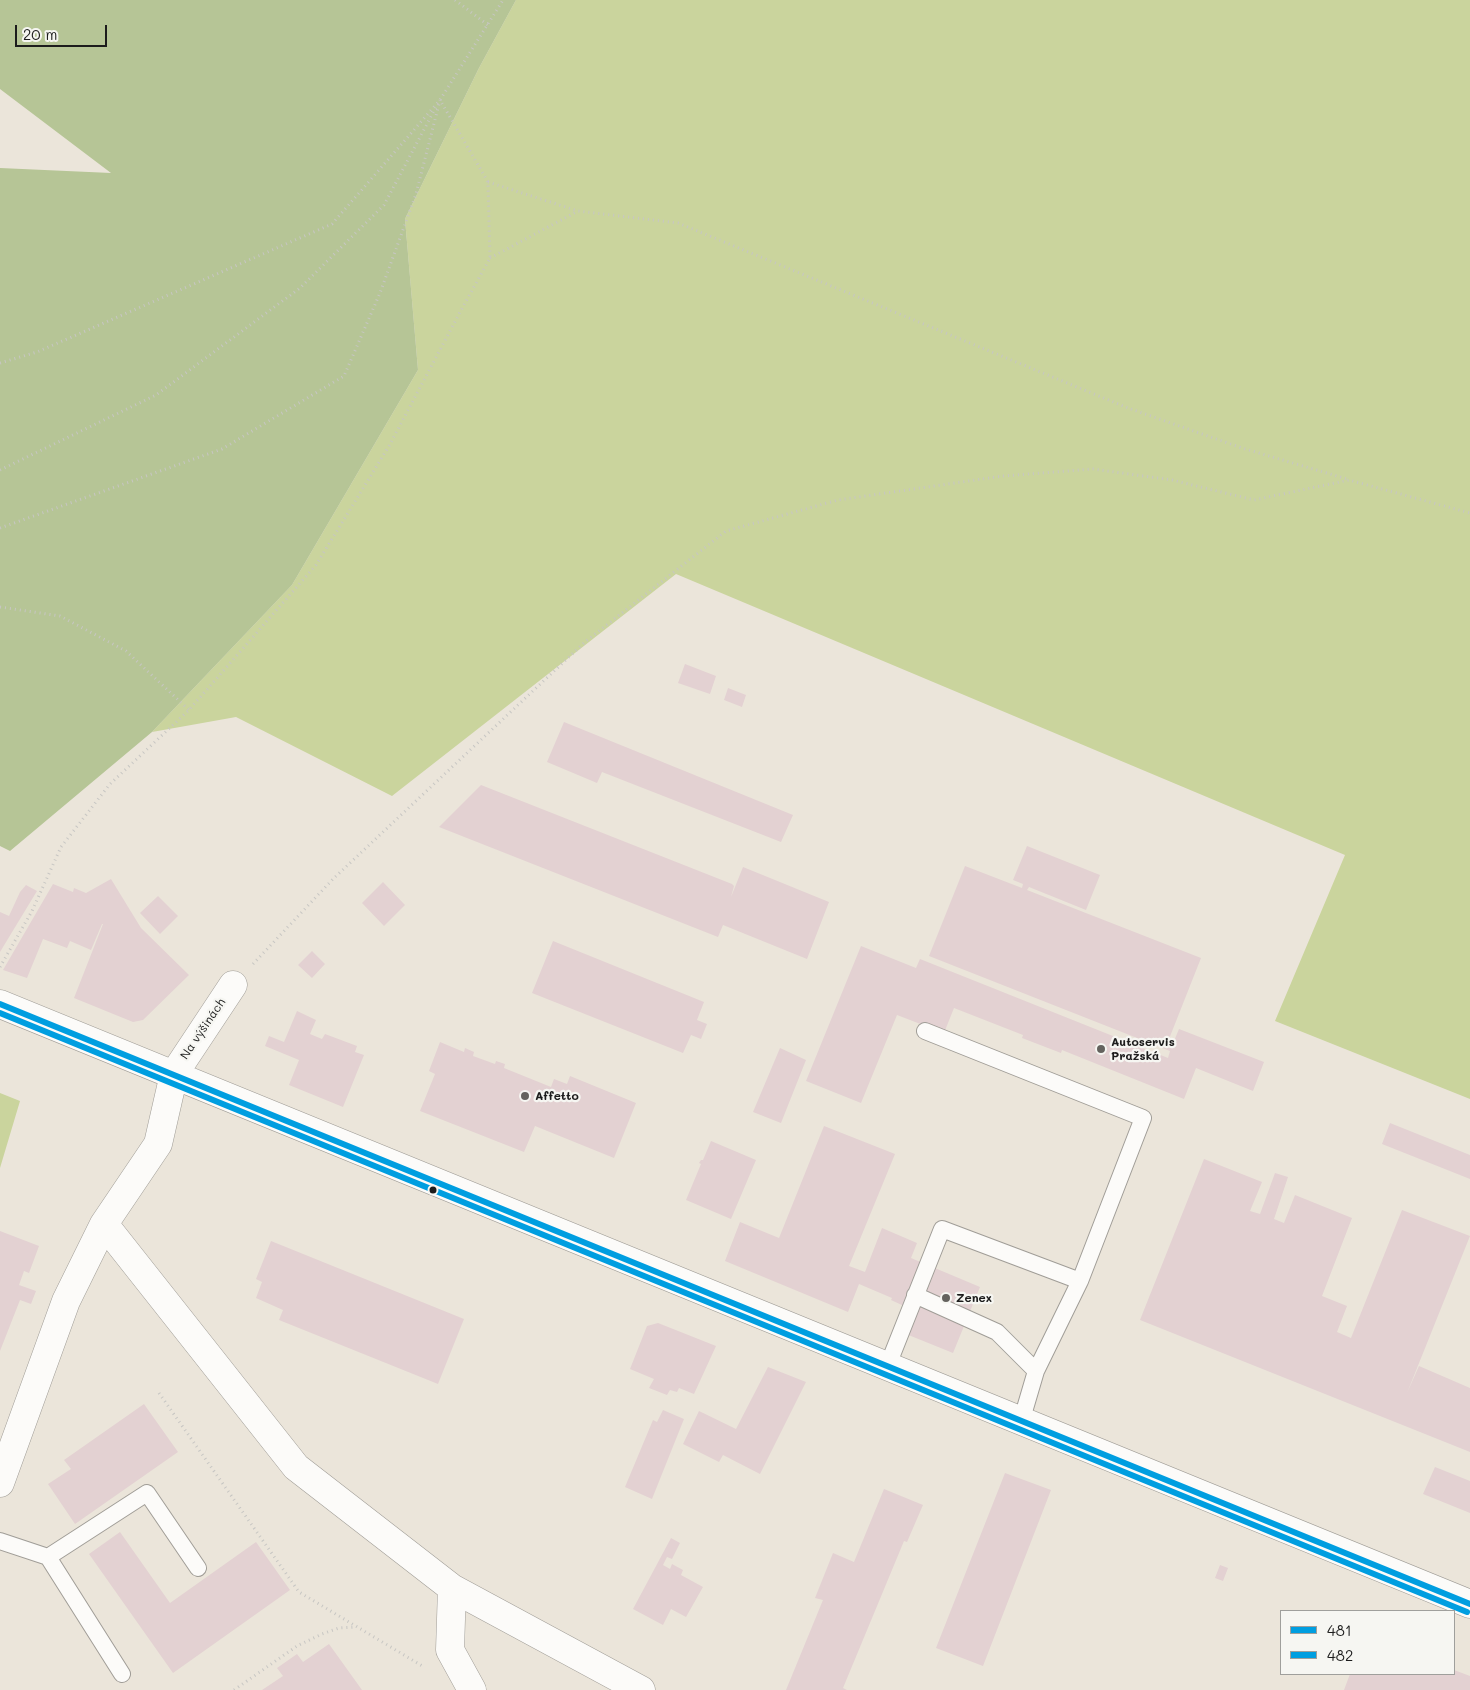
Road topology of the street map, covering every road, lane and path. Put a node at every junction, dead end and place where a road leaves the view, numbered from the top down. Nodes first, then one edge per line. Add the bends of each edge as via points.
1 (455, 0) edge
2 (503, 0) edge
3 (488, 25) junction
4 (440, 100) junction
5 (488, 182) junction
6 (578, 211) junction
7 (490, 258) junction
8 (0, 363) edge
9 (0, 470) edge
10 (1349, 480) junction
11 (1470, 513) edge
12 (0, 528) edge
13 (0, 607) edge
14 (189, 710) junction
15 (0, 966) edge
16 (233, 985) joint
17 (0, 1004) edge
18 (924, 1032) dead end
19 (174, 1074) junction
20 (104, 1224) junction
21 (1080, 1281) junction
22 (915, 1295) junction
23 (888, 1365) junction
24 (1036, 1371) junction
25 (159, 1393) dead end
26 (1021, 1422) junction
27 (0, 1483) edge
28 (0, 1541) edge
29 (48, 1557) junction
30 (198, 1568) dead end
31 (452, 1588) junction
32 (1470, 1604) edge
33 (357, 1627) junction
34 (431, 1671) dead end
35 (122, 1674) dead end
36 (234, 1690) edge
37 (472, 1690) edge
38 (641, 1690) edge

1 - 3 path
2 - 3 path
3 - 4 path
4 - 5 path
4 - 8 path via 332,224 37,352
4 - 9 path via 384,205 300,288 156,395
4 - 12 path via 416,194 380,293 344,376 222,449
5 - 6 path
5 - 7 path
6 - 7 path
6 - 10 path via 678,223 1128,408 1242,448
7 - 14 path via 389,446 316,566
10 - 11 path
10 - 16 path via 1254,500 1172,480 1093,469 1003,476 838,500 726,531 585,642 333,879
13 - 14 path via 60,616 126,651
14 - 15 path via 110,784 61,846 32,911
16 - 19 street, Na výšinách
17 - 19 street
18 - 21 lane via 1143,1118
19 - 20 street via 158,1144
19 - 23 street
20 - 27 street via 66,1301
20 - 31 street via 296,1468
21 - 22 lane via 942,1228
21 - 24 lane
22 - 23 lane
22 - 24 lane via 997,1332
23 - 26 street
24 - 26 lane
25 - 33 path via 299,1592
26 - 32 street
28 - 29 lane
29 - 30 lane via 147,1493
29 - 35 lane
31 - 37 street via 450,1650
31 - 38 street
33 - 34 path
33 - 36 path via 339,1628 297,1646

